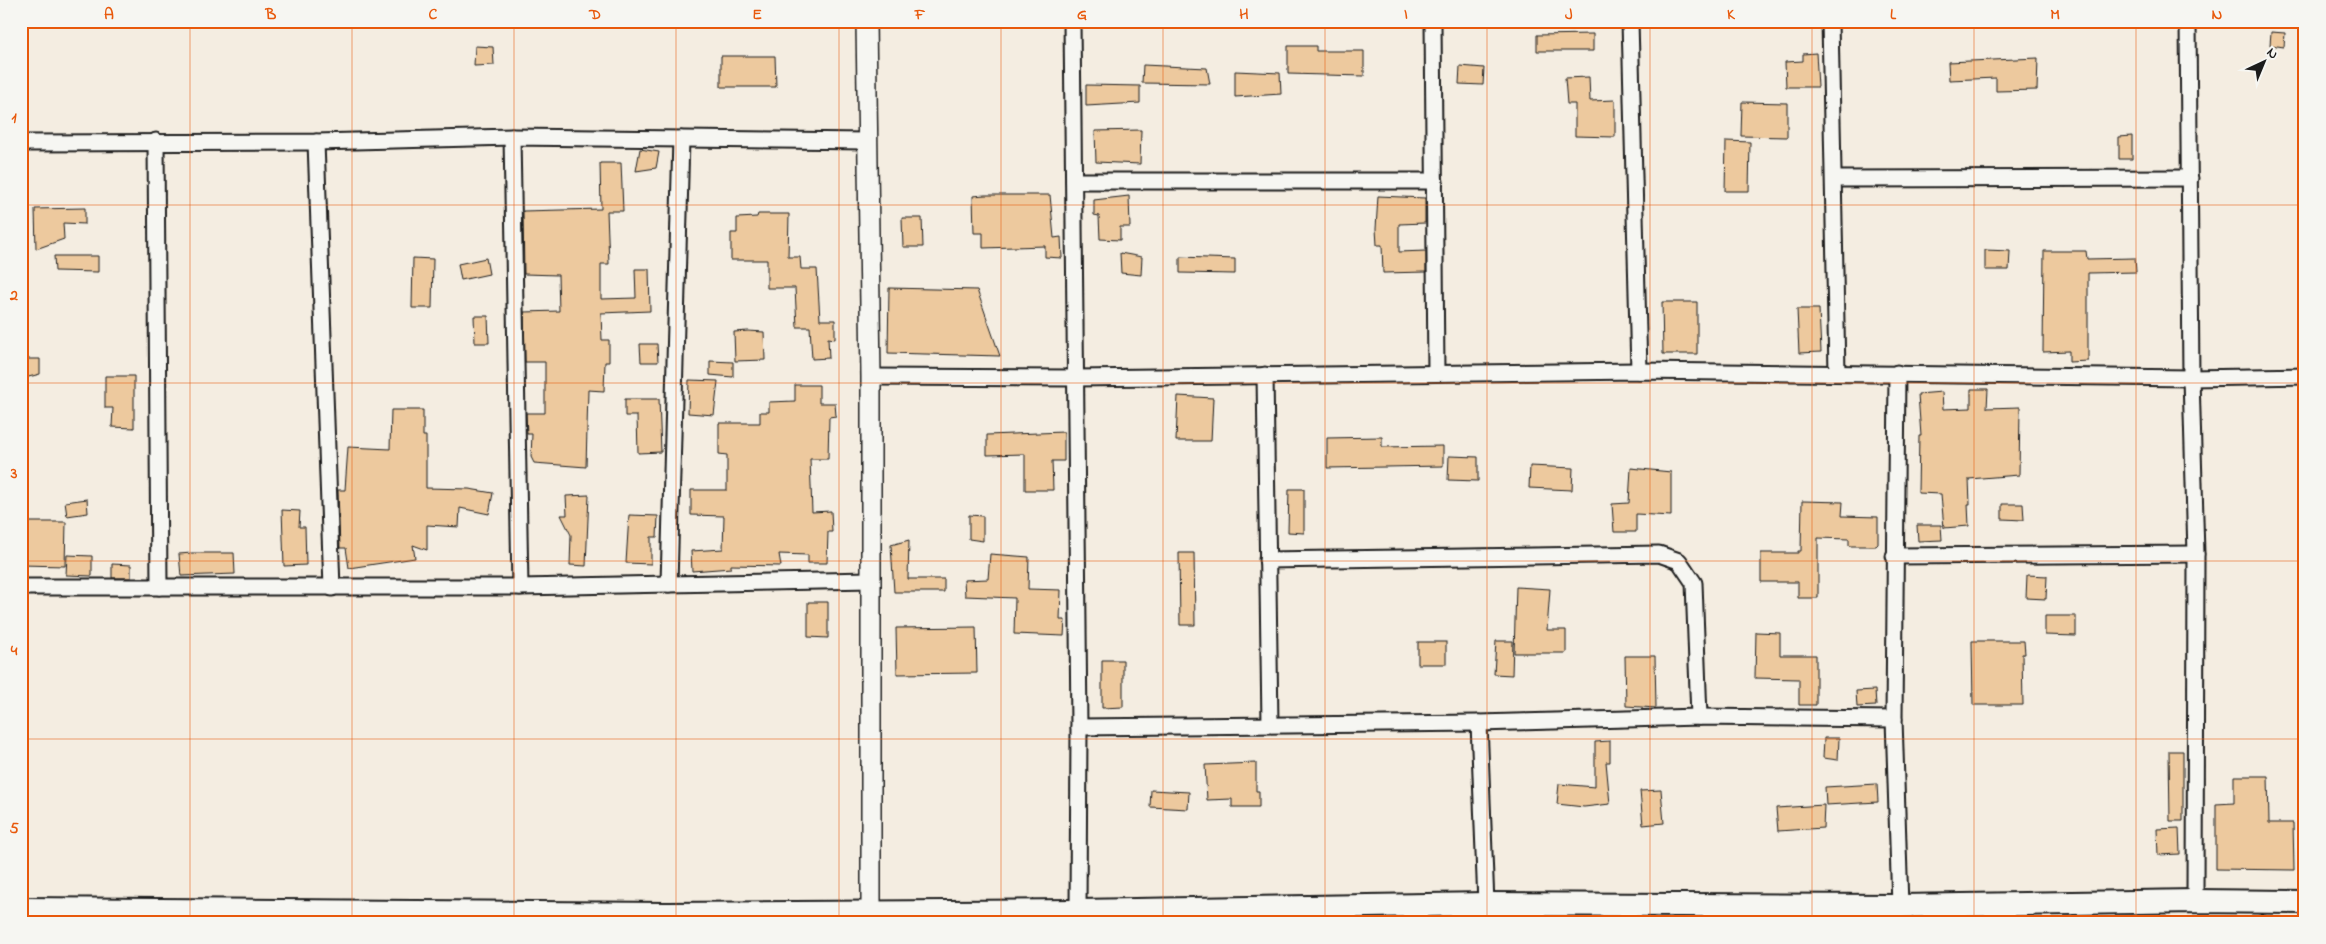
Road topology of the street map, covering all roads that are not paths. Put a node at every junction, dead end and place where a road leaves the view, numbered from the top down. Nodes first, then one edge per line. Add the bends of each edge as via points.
1 (866, 21) edge
2 (1072, 21) edge
3 (1433, 21) edge
4 (1630, 21) edge
5 (1830, 21) edge
6 (2188, 21) edge
7 (512, 137) junction
8 (681, 138) junction
9 (156, 141) junction
10 (867, 141) junction
11 (316, 142) junction
12 (21, 143) edge
13 (2190, 178) junction
14 (1835, 179) junction
15 (1435, 181) junction
16 (1074, 182) junction
17 (1639, 370) junction
18 (1436, 373) junction
19 (1837, 373) junction
20 (1897, 373) junction
21 (1265, 376) junction
22 (2305, 376) edge
23 (871, 377) junction
24 (1076, 378) junction
25 (2191, 378) junction
26 (2196, 554) junction
27 (1894, 556) junction
28 (1266, 560) junction
29 (871, 580) junction
30 (669, 584) junction
31 (21, 587) edge
32 (159, 587) junction
33 (520, 587) junction
34 (332, 588) junction
35 (1700, 717) junction
36 (1894, 719) junction
37 (1479, 723) junction
38 (1270, 724) junction
39 (1079, 727) junction
40 (2195, 901) junction
41 (2305, 902) edge
42 (1486, 904) junction
43 (1900, 906) junction
44 (21, 909) edge
45 (1078, 911) junction
46 (1766, 914) edge
47 (180, 917) edge
48 (871, 917) edge
49 (667, 918) edge

1 - 10 street
2 - 16 street
3 - 15 street
4 - 17 street
5 - 14 street
6 - 13 street
7 - 8 street
7 - 11 street
7 - 33 street
8 - 10 street
8 - 30 street
9 - 11 street
9 - 12 street
9 - 32 street
10 - 23 street
11 - 34 street
13 - 14 street
13 - 25 street
14 - 19 street
15 - 16 street
15 - 18 street
16 - 24 street
17 - 18 street
17 - 19 street
18 - 21 street
19 - 20 street
20 - 25 street
20 - 27 street
21 - 24 street
21 - 28 street
22 - 25 street
23 - 24 street
23 - 29 street
24 - 39 street
25 - 26 street
26 - 27 street
26 - 40 street
27 - 36 street
28 - 35 street via 1659,554 1679,561 1694,583
28 - 38 street
29 - 30 street
29 - 48 street
30 - 33 street
31 - 32 street
32 - 34 street
33 - 34 street
35 - 36 street
35 - 37 street
36 - 43 street
37 - 38 street
37 - 42 street
38 - 39 street
39 - 45 street
40 - 41 main road
40 - 43 main road
42 - 45 main road
42 - 46 main road
43 - 46 main road
44 - 47 main road
45 - 48 main road
47 - 49 main road
48 - 49 main road

